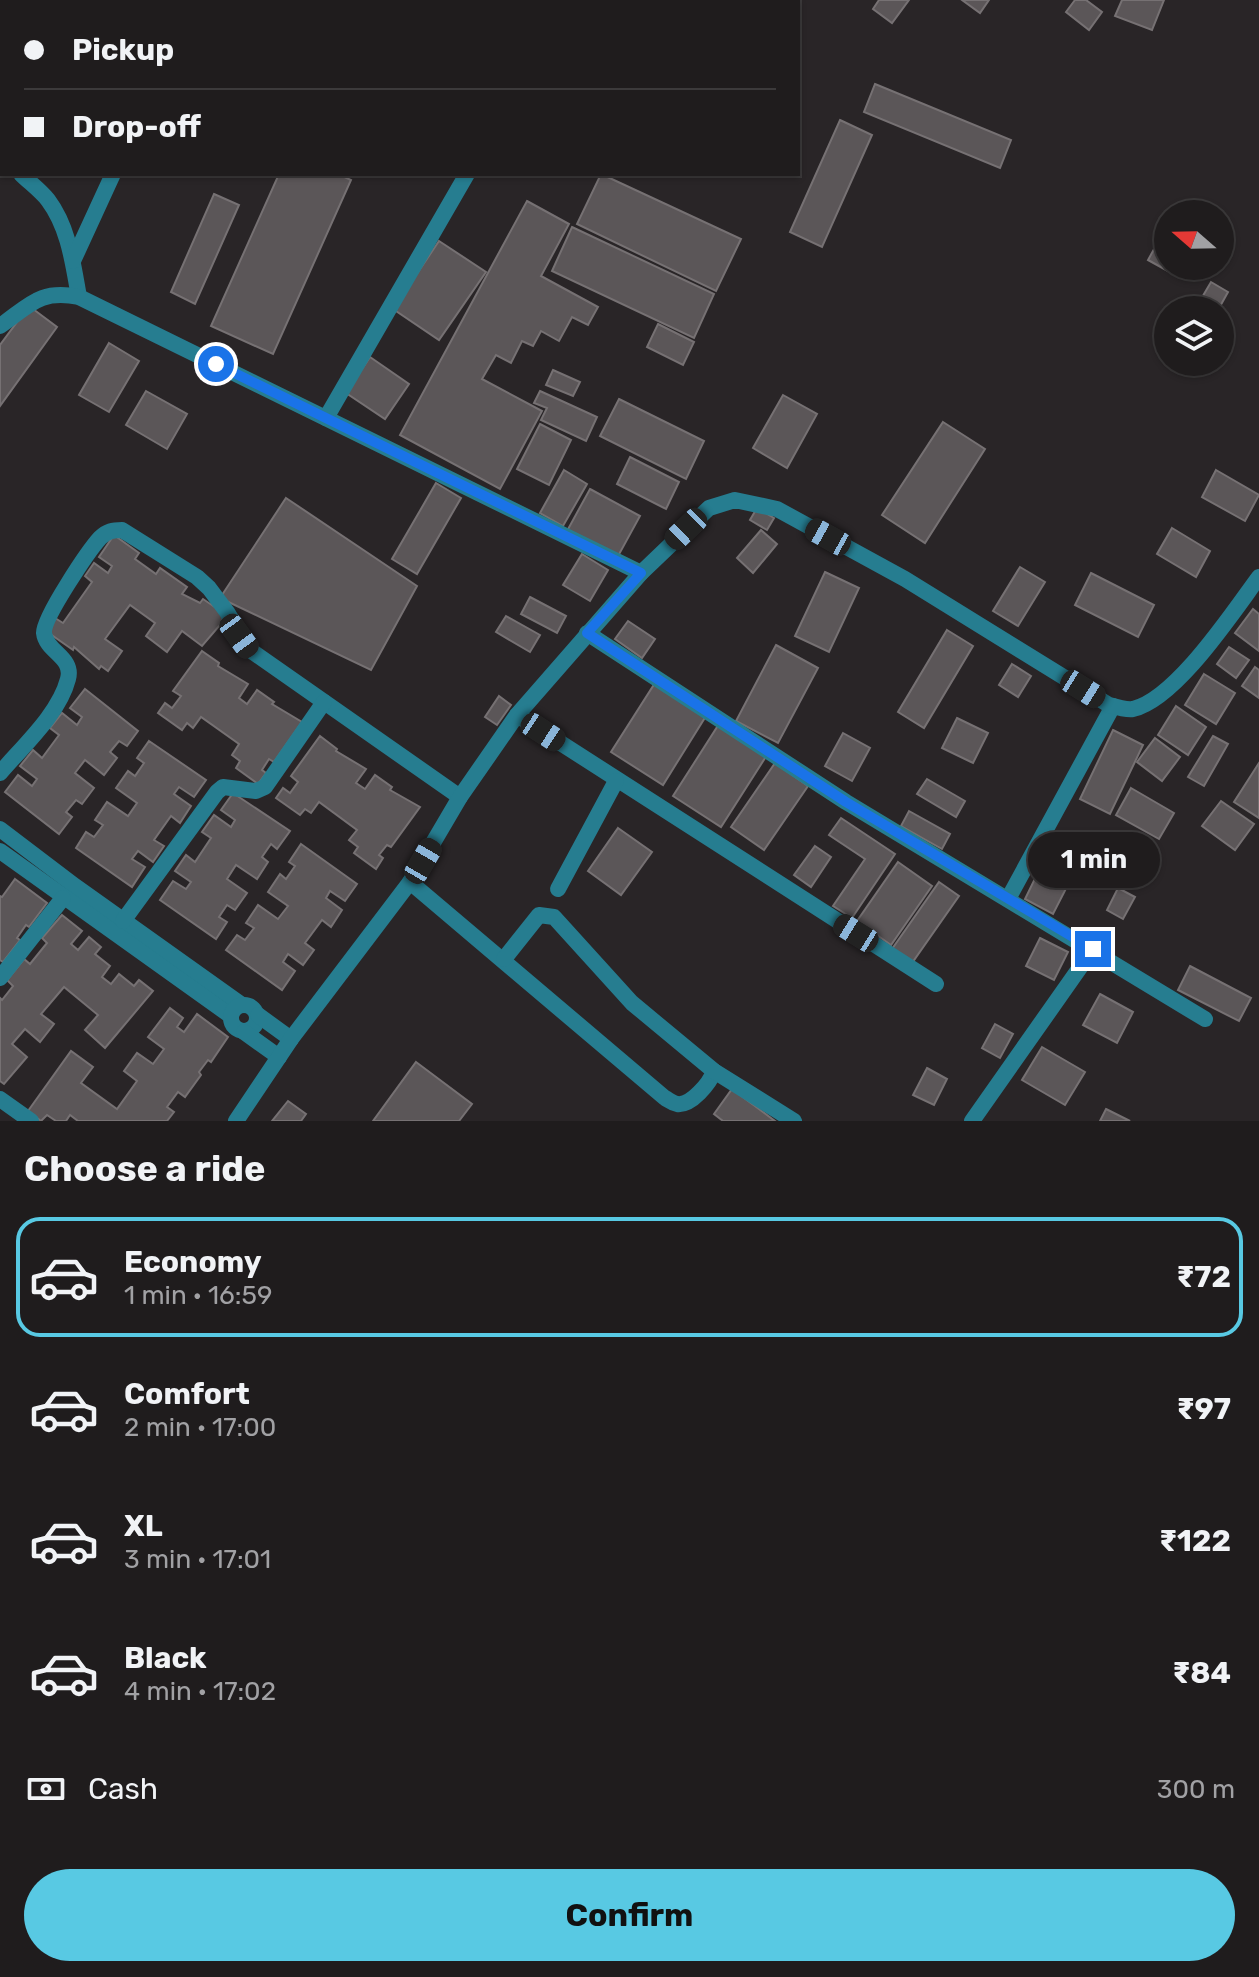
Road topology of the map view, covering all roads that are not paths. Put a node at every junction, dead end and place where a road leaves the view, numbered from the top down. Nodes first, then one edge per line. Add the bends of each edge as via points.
1 (579, 0) edge
2 (589, 0) edge
3 (23, 176) edge
4 (112, 176) edge
5 (466, 176) edge
6 (73, 261) junction
7 (79, 297) junction
8 (0, 326) edge
9 (326, 418) junction
10 (641, 573) junction
11 (1259, 577) edge
12 (587, 633) junction
13 (324, 702) junction
14 (1113, 706) junction
15 (517, 715) junction
16 (0, 773) edge
17 (616, 781) junction
18 (460, 797) junction
19 (0, 829) edge
20 (0, 851) edge
21 (410, 882) junction
22 (558, 889) dead end
23 (63, 898) junction
24 (1008, 899) junction
25 (123, 921) junction
26 (1093, 949) junction
27 (504, 959) junction
28 (0, 978) edge
29 (936, 984) dead end
30 (236, 1011) junction
31 (258, 1015) junction
32 (1205, 1019) dead end
33 (244, 1032) junction
34 (291, 1039) junction
35 (279, 1057) junction
36 (714, 1071) junction
37 (0, 1099) edge
38 (31, 1121) edge
39 (236, 1121) edge
40 (794, 1121) edge
41 (972, 1121) edge

1 - 2 street
3 - 6 street via 48,200 63,226
4 - 6 street
5 - 9 street
6 - 7 street
7 - 8 street via 41,297
7 - 9 street
9 - 10 street
10 - 12 street
10 - 14 street via 709,508 735,500 777,509 905,579
11 - 14 street via 1198,659 1152,701 1131,709
12 - 15 street
12 - 24 street via 846,802
13 - 16 street via 250,650 197,577 134,536 111,530 74,574 44,626 48,645 68,665 64,689
13 - 18 street
13 - 25 street via 265,787 223,787 217,792
14 - 24 street
15 - 17 street
15 - 18 street
17 - 22 street
17 - 29 street
18 - 21 street
19 - 25 street
20 - 23 street
21 - 27 street
21 - 34 street
23 - 28 street
23 - 30 street
24 - 26 street
25 - 30 street
26 - 32 street
26 - 41 street
27 - 36 street via 665,1098 688,1102
27 - 36 street via 539,915 554,917 632,1003
30 - 31 street via 254,1008
30 - 33 street via 235,1028
31 - 33 street via 256,1025
31 - 34 street
33 - 35 street
34 - 35 street
35 - 39 street
36 - 40 street
37 - 38 street

